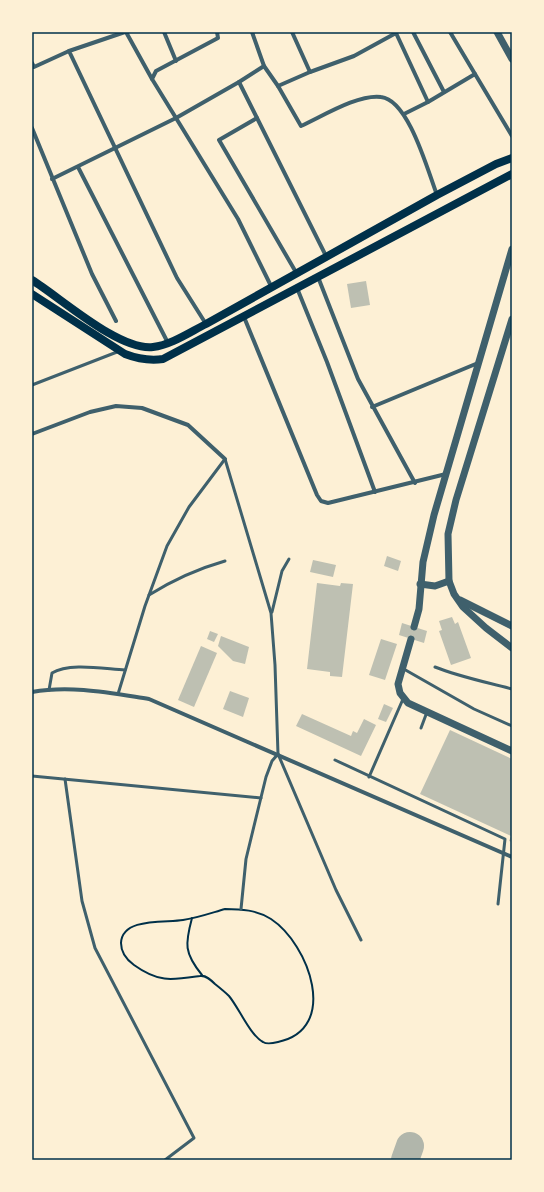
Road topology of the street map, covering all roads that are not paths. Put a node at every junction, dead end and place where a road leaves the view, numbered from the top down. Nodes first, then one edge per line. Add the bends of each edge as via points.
1 (126, 32) edge
2 (164, 32) edge
3 (217, 32) edge
4 (252, 32) edge
5 (292, 32) edge
6 (413, 32) edge
7 (450, 32) edge
8 (497, 32) edge
9 (69, 50) junction
10 (512, 59) edge
11 (176, 61) junction
12 (32, 63) edge
13 (264, 66) junction
14 (310, 72) junction
15 (475, 74) junction
16 (152, 79) junction
17 (238, 82) junction
18 (278, 86) junction
19 (444, 92) junction
20 (428, 102) junction
21 (404, 114) junction
22 (176, 118) junction
23 (257, 118) junction
24 (32, 128) edge
25 (512, 136) edge
26 (116, 149) junction
27 (512, 158) edge
28 (78, 167) junction
29 (512, 174) edge
30 (52, 179) junction
31 (437, 195) junction
32 (512, 249) edge
33 (327, 257) junction
34 (297, 274) junction
35 (318, 278) junction
36 (32, 280) edge
37 (272, 288) junction
38 (297, 288) junction
39 (32, 294) edge
40 (244, 317) junction
41 (512, 319) edge
42 (116, 320) dead end
43 (206, 324) junction
44 (168, 343) junction
45 (119, 351) junction
46 (478, 362) junction
47 (32, 386) edge
48 (372, 407) junction
49 (32, 434) edge
50 (225, 459) junction
51 (446, 474) junction
52 (415, 483) junction
53 (375, 492) junction
54 (289, 559) dead end
55 (225, 561) dead end
56 (449, 581) junction
57 (420, 584) junction
58 (149, 595) junction
59 (458, 599) junction
60 (271, 614) junction
61 (512, 626) edge
62 (414, 627) dead end
63 (411, 639) dead end
64 (512, 648) edge
65 (435, 667) dead end
66 (402, 668) junction
67 (125, 670) junction
68 (512, 689) edge
69 (49, 690) junction
70 (32, 692) edge
71 (118, 694) junction
72 (403, 698) junction
73 (427, 712) junction
74 (512, 726) edge
75 (421, 728) dead end
76 (512, 751) edge
77 (278, 754) junction
78 (335, 760) dead end
79 (32, 776) edge
80 (369, 777) junction
81 (65, 779) junction
82 (261, 798) junction
83 (503, 853) junction
84 (512, 857) edge
85 (498, 904) dead end
86 (241, 909) road end
87 (361, 940) dead end
88 (165, 1160) edge

1 - 9 street
1 - 16 street
2 - 11 street
3 - 11 street via 218,38
4 - 13 street
5 - 14 street
6 - 19 street
7 - 15 street
8 - 10 street
9 - 12 street via 34,67
9 - 26 street
11 - 16 street via 156,71
13 - 17 street
13 - 18 street
14 - 18 street
14 - 20 street via 354,56 396,33
15 - 19 street
15 - 25 street
16 - 22 street
17 - 22 street
17 - 23 street
18 - 21 street via 301,126 357,100 381,97 392,100
19 - 20 street
20 - 21 street
21 - 31 street
22 - 26 street
22 - 37 street via 238,219
23 - 33 street
23 - 34 street via 218,140
24 - 30 street
26 - 28 street
26 - 43 street via 177,278
27 - 31 main road
28 - 30 street
28 - 44 street
29 - 35 main road
30 - 42 street via 92,274
31 - 33 main road
32 - 46 street
33 - 34 main road
34 - 37 main road
35 - 38 main road
35 - 48 street via 358,379
36 - 44 main road via 104,330 135,346 153,347
37 - 43 main road
38 - 40 main road
38 - 53 street
39 - 45 main road
40 - 45 main road via 163,359 140,360
40 - 53 street via 321,501 328,503
41 - 56 street via 456,500 448,534
43 - 44 main road
45 - 47 lane
46 - 48 street
46 - 51 street
48 - 52 street
49 - 50 street via 90,412 116,406 142,408 188,425
50 - 58 lane via 189,507 167,546
50 - 60 lane
51 - 52 street
51 - 57 street via 422,562
52 - 53 street
54 - 60 lane via 282,571
55 - 58 lane via 173,580
56 - 57 street via 435,586
56 - 59 street
57 - 62 street via 419,609
58 - 67 lane
59 - 61 street
59 - 64 street via 486,628
60 - 77 lane
63 - 66 street
65 - 68 lane
66 - 72 street via 398,684
66 - 74 lane via 474,709
67 - 69 lane via 72,667 58,669 52,673
67 - 71 lane
69 - 70 street
69 - 71 street via 88,690
71 - 77 street via 149,699
72 - 73 street
72 - 80 lane
73 - 75 lane
73 - 76 street
77 - 82 lane via 272,760
77 - 83 street
77 - 87 lane via 336,890
78 - 80 lane
79 - 81 lane
80 - 83 lane via 505,839
81 - 82 lane
81 - 88 lane via 82,901 95,948 194,1138
82 - 86 lane via 246,859
83 - 84 street
83 - 85 lane

